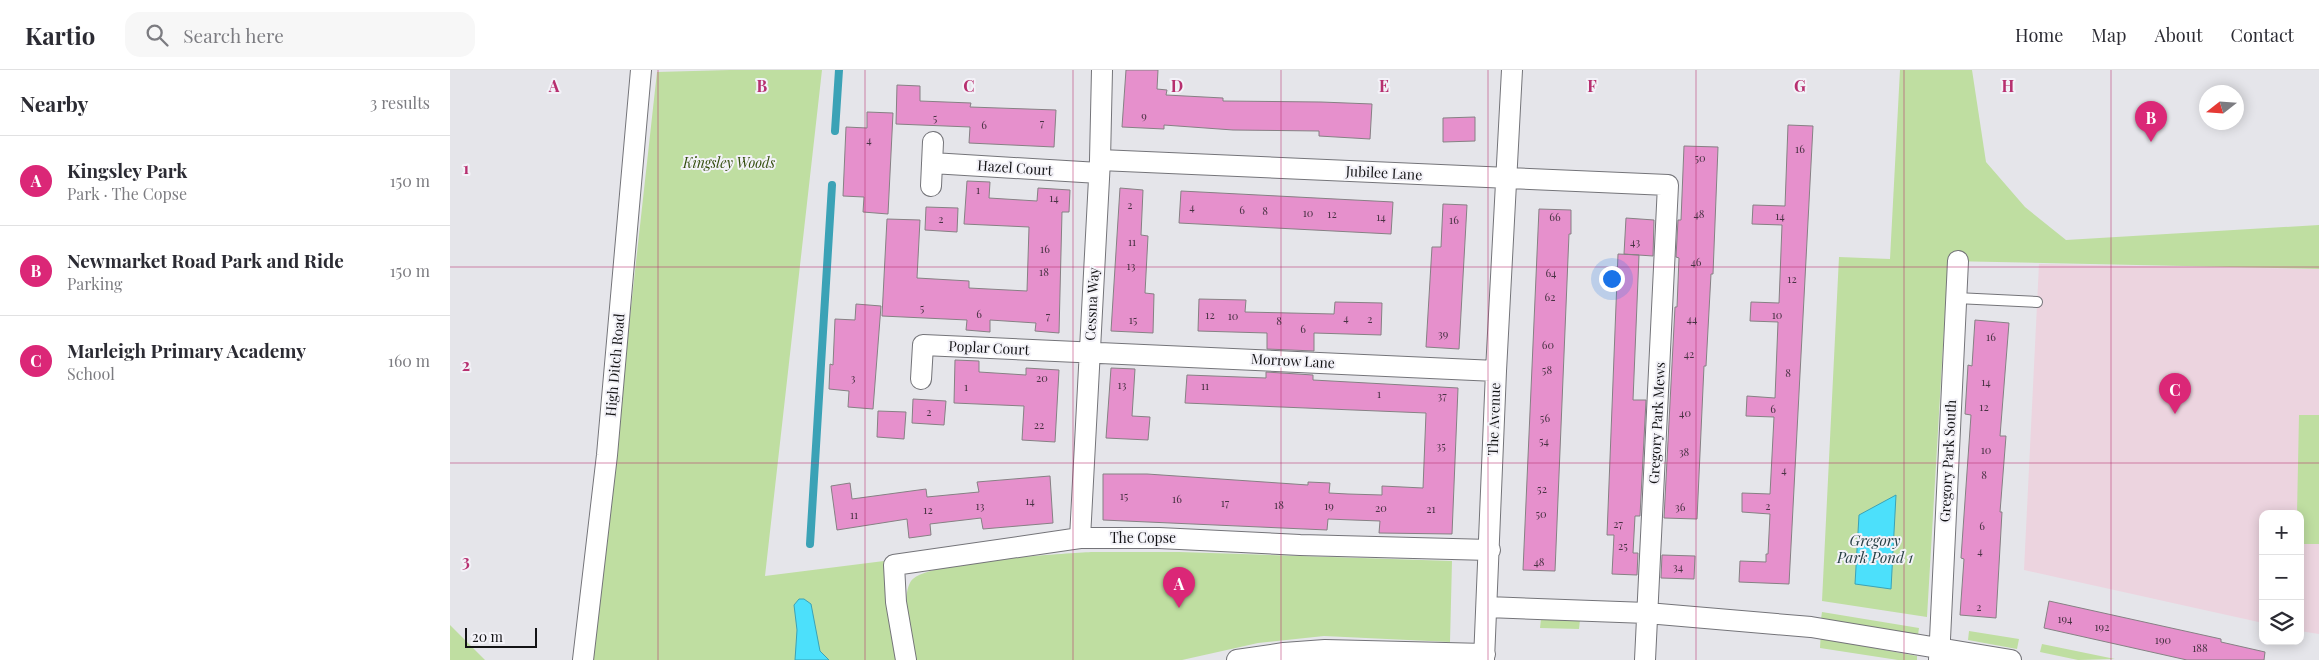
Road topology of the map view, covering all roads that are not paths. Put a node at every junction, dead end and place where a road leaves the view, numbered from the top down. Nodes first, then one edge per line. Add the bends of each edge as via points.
1 (641, 70) edge
2 (1102, 70) edge
3 (1512, 70) edge
4 (933, 142) dead end
5 (932, 163) junction
6 (1099, 167) junction
7 (1505, 179) junction
8 (1668, 185) joint
9 (930, 186) dead end
10 (1958, 261) dead end
11 (1956, 298) junction
12 (2037, 302) dead end
13 (1090, 352) junction
14 (1496, 371) junction
15 (921, 379) dead end
16 (1080, 538) junction
17 (1490, 550) junction
18 (1487, 607) junction
19 (1647, 613) junction
20 (1939, 654) edge
21 (1485, 657) edge
22 (583, 660) edge
23 (906, 660) edge
24 (1237, 660) edge
25 (1645, 660) edge
26 (2011, 660) edge

1 - 22 street, High Ditch Road via 607,455
2 - 6 street, Cessna Way
3 - 7 street, The Avenue
4 - 5 street
5 - 6 street, Hazel Court
5 - 9 street
6 - 7 street, Jubilee Lane
6 - 13 street, Cessna Way
7 - 8 street, Jubilee Lane
7 - 14 street, The Avenue
8 - 19 street, Gregory Park Mews
10 - 11 street, Gregory Park South
11 - 12 lane
11 - 20 street, Gregory Park South
13 - 14 street, Morrow Lane
13 - 15 street, Poplar Court via 923,345
13 - 16 street, Cessna Way
14 - 17 street, The Avenue
16 - 17 street, The Copse
16 - 23 street, The Copse via 894,565 896,602
17 - 18 street, The Avenue
18 - 19 street
18 - 21 street, The Avenue
19 - 20 street via 1816,628
19 - 25 street, Gregory Park Mews
20 - 26 street
21 - 24 street via 1325,650

